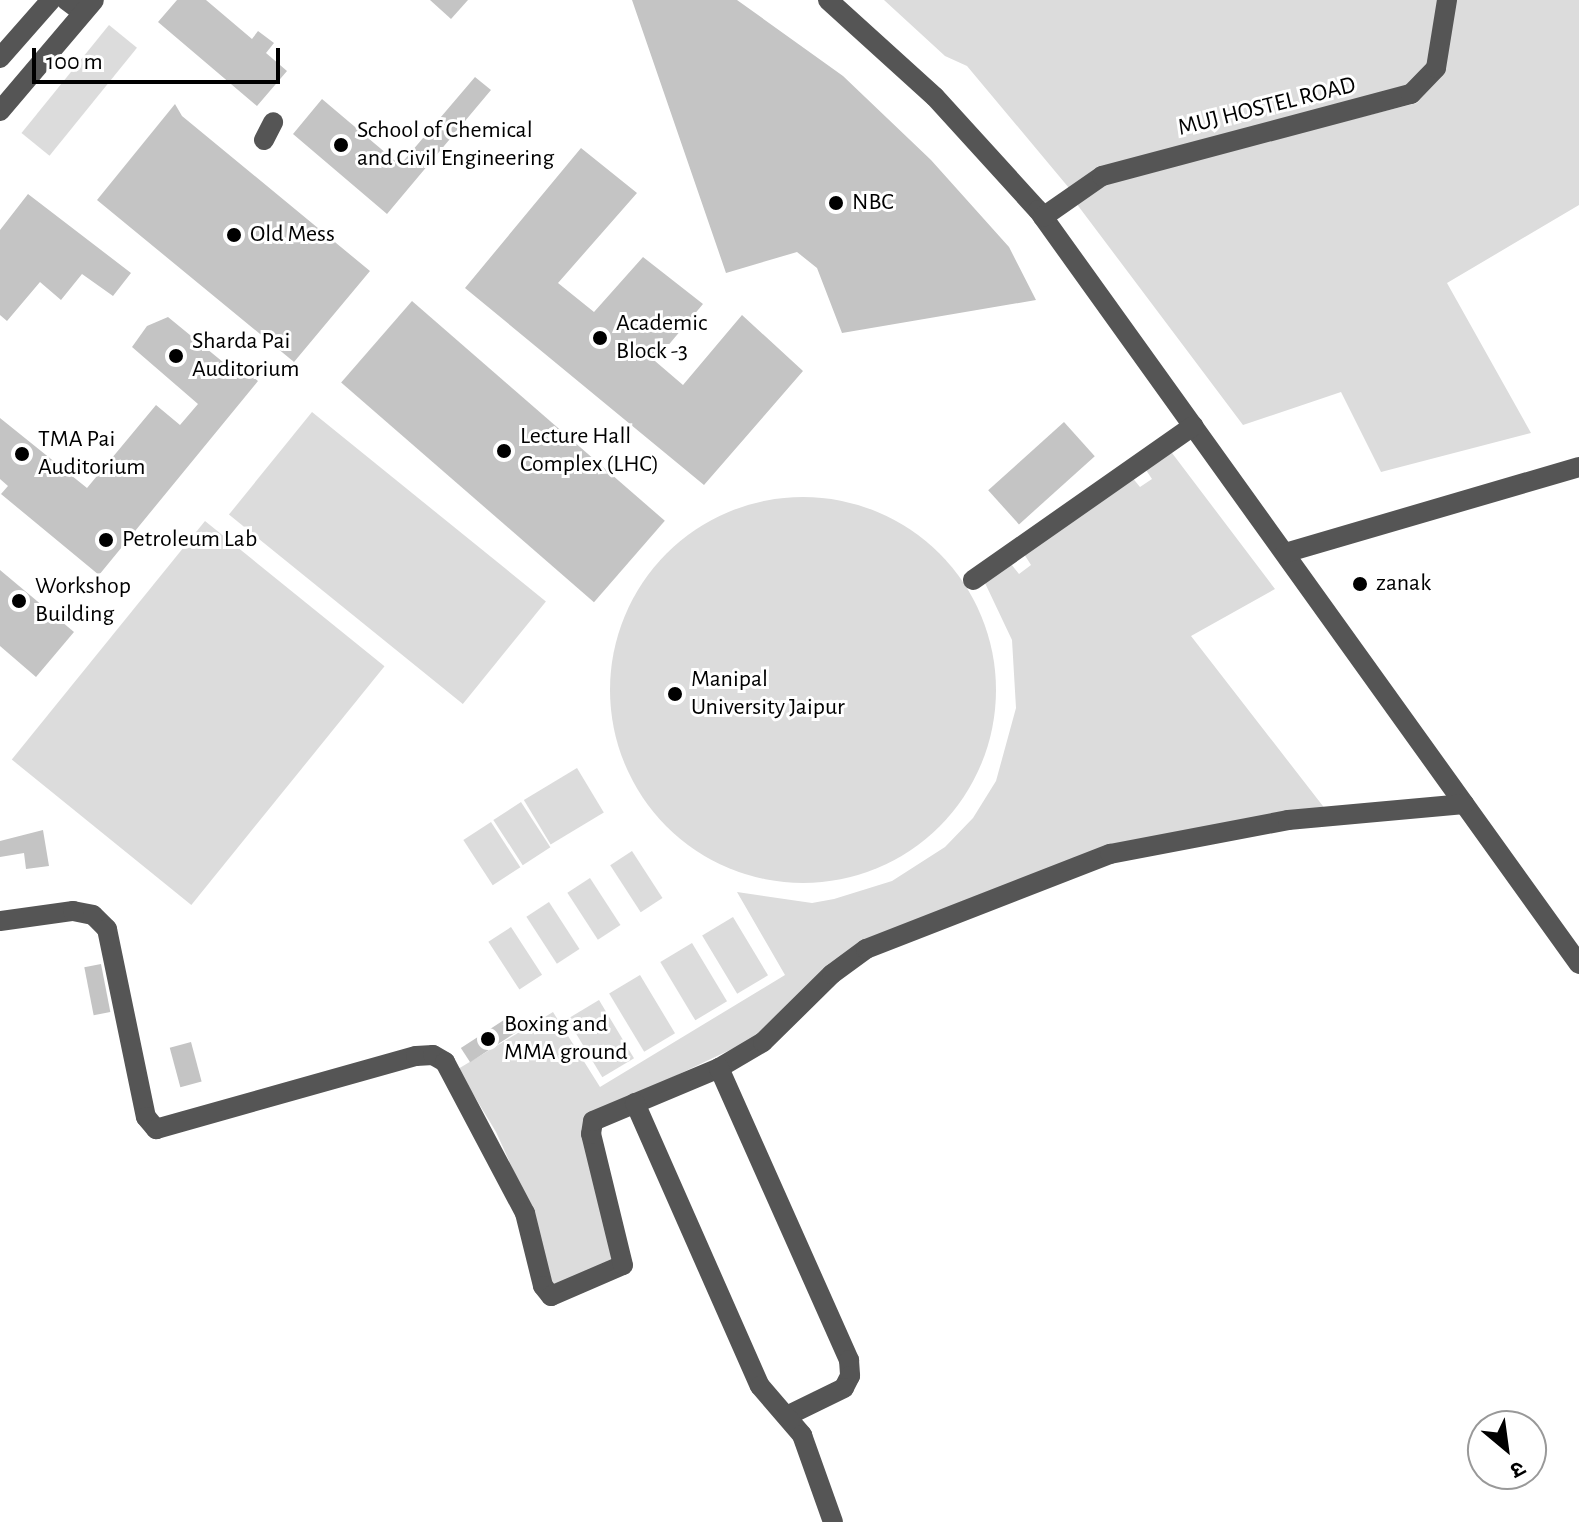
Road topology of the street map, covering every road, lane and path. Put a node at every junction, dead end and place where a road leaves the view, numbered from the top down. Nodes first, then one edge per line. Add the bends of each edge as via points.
1 (51, 0) edge
2 (66, 0) edge
3 (828, 0) edge
4 (1447, 0) edge
5 (89, 7) edge
6 (0, 58) edge
7 (2, 103) edge
8 (1043, 217) junction
9 (1193, 426) junction
10 (1579, 467) edge
11 (1285, 553) junction
12 (973, 580) dead end
13 (1464, 804) junction
14 (0, 921) edge
15 (1579, 964) edge
16 (719, 1068) junction
17 (635, 1103) junction
18 (789, 1415) junction
19 (833, 1522) edge

1 - 6 street
2 - 5 street
3 - 8 street via 935,97
4 - 8 street, MUJ HOSTEL ROAD via 1436,68 1411,94 1102,176
5 - 7 street
8 - 9 street
9 - 11 street
9 - 12 street
10 - 11 street
11 - 13 street
13 - 15 street
13 - 16 street via 1288,820 1110,854 866,949 832,974 763,1042
14 - 17 street via 73,911 93,915 107,929 146,1117 156,1129 416,1056 433,1055 445,1062 520,1203 543,1286 551,1296 623,1265 591,1127 599,1116
16 - 17 street
16 - 18 street via 849,1360 844,1388
17 - 18 street via 760,1386
18 - 19 street via 802,1435

